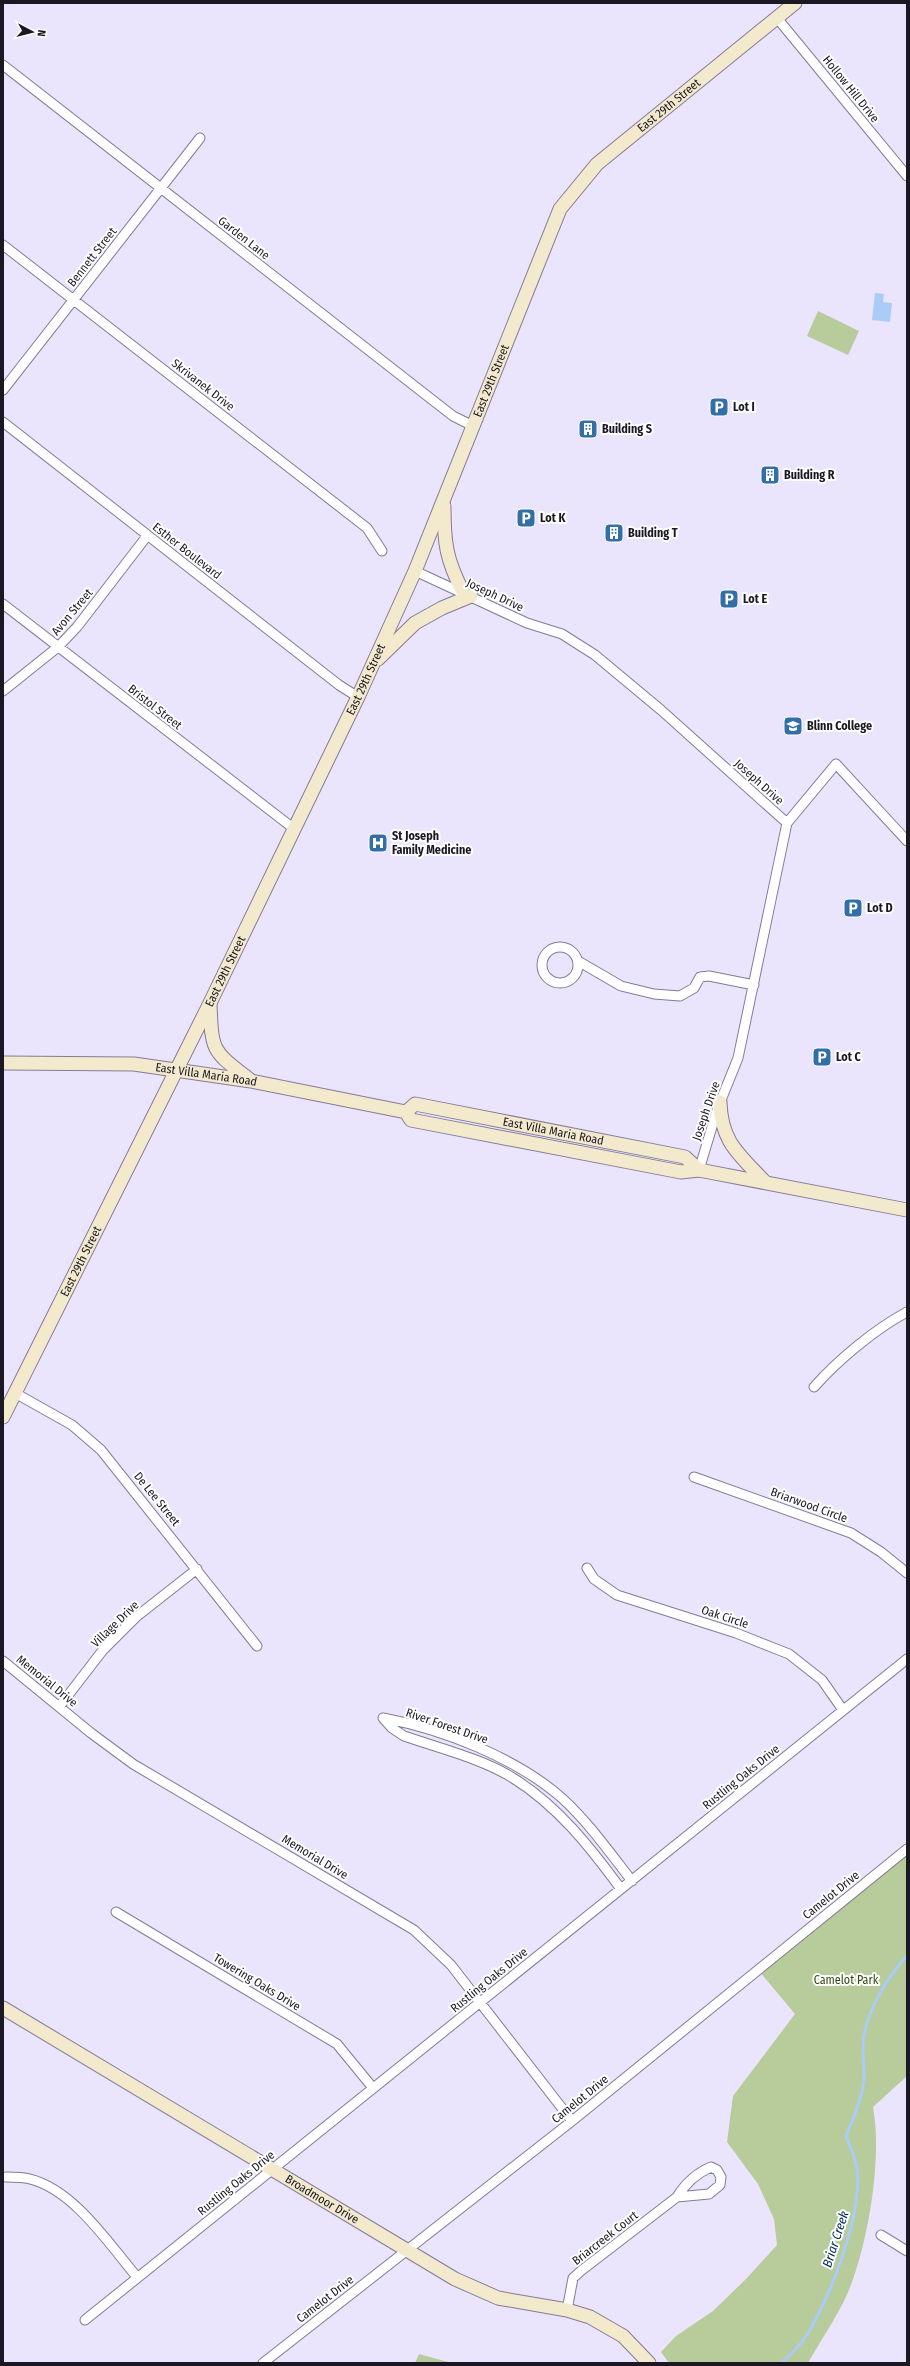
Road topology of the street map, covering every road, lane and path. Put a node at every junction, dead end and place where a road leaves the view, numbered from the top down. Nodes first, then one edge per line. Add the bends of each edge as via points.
1 (794, 3) edge
2 (777, 18) junction
3 (3, 65) edge
4 (200, 138) dead end
5 (907, 176) edge
6 (162, 189) junction
7 (3, 245) edge
8 (74, 300) junction
9 (3, 390) edge
10 (3, 422) edge
11 (473, 426) junction
12 (444, 497) junction
13 (147, 536) junction
14 (382, 551) dead end
15 (415, 571) junction
16 (467, 594) junction
17 (3, 604) edge
18 (58, 647) junction
19 (373, 665) junction
20 (3, 691) edge
21 (358, 697) junction
22 (787, 823) junction
23 (293, 828) junction
24 (907, 841) edge
25 (578, 961) junction
26 (754, 985) junction
27 (210, 1003) junction
28 (3, 1063) edge
29 (176, 1069) junction
30 (251, 1081) junction
31 (720, 1102) junction
32 (699, 1170) junction
33 (765, 1182) junction
34 (907, 1210) edge
35 (907, 1312) edge
36 (814, 1387) dead end
37 (15, 1393) junction
38 (3, 1417) edge
39 (694, 1477) dead end
40 (587, 1568) dead end
41 (197, 1569) junction
42 (907, 1573) edge
43 (257, 1646) dead end
44 (907, 1659) edge
45 (3, 1661) edge
46 (59, 1707) junction
47 (844, 1710) junction
48 (499, 1758) junction
49 (494, 1769) junction
50 (907, 1849) edge
51 (632, 1881) junction
52 (621, 1889) junction
53 (116, 1912) dead end
54 (481, 2002) junction
55 (3, 2008) edge
56 (373, 2088) junction
57 (572, 2121) junction
58 (272, 2169) junction
59 (6, 2177) dead end
60 (677, 2198) junction
61 (881, 2235) dead end
62 (407, 2251) junction
63 (907, 2252) edge
64 (137, 2277) junction
65 (567, 2310) junction
66 (85, 2320) dead end
67 (264, 2363) edge
68 (649, 2363) edge

1 - 2 main road, East 29th Street
2 - 5 street, Hollow Hill Drive
2 - 11 main road, East 29th Street via 609,154 572,192 560,209
3 - 6 street, Garden Lane
4 - 6 street, Bennett Street
6 - 8 street, Bennett Street
6 - 11 street, Garden Lane via 453,416
7 - 8 street, Skrivanek Drive
8 - 9 street, Bennett Street
8 - 14 street, Skrivanek Drive via 367,528
10 - 13 street, Esther Boulevard
11 - 12 main road, East 29th Street
12 - 15 main road, East 29th Street
12 - 16 main road via 444,541 450,567
13 - 18 street, Avon Street via 77,627
13 - 21 street, Esther Boulevard
15 - 16 street, Joseph Drive
15 - 19 main road, East 29th Street
16 - 19 main road via 415,623
16 - 22 street, Joseph Drive via 527,623 562,634 595,655 661,710
17 - 18 street, Bristol Street
18 - 20 street, Avon Street
18 - 23 street, Bristol Street
19 - 21 main road, East 29th Street
21 - 23 main road, East 29th Street
22 - 24 street via 836,764
22 - 26 street, Joseph Drive
23 - 27 main road, East 29th Street
25 - 25 street via 570,949 556,947 545,956 543,969 551,980 565,983 576,974
25 - 26 street via 621,986 654,994 680,996 694,988 700,977 709,976
26 - 31 street, Joseph Drive via 738,1058
27 - 29 main road, East 29th Street
27 - 30 main road via 214,1046 222,1058
28 - 29 main road, East Villa Maria Road via 134,1064
29 - 30 main road, East Villa Maria Road
29 - 37 main road, East 29th Street
30 - 32 main road, East Villa Maria Road via 406,1112 415,1104 669,1154 684,1158
31 - 32 street, Joseph Drive
31 - 33 main road via 721,1122 726,1138
32 - 33 main road, East Villa Maria Road
33 - 34 main road, East Villa Maria Road
35 - 36 street via 892,1320 827,1372
37 - 38 main road, East 29th Street
37 - 41 street, De Lee Street via 72,1425 101,1450
39 - 42 street, Briarwood Circle via 851,1533
40 - 47 street, Oak Circle via 594,1579 617,1595 736,1633 789,1654 822,1680
41 - 43 street, De Lee Street
41 - 46 street, Village Drive via 136,1617 102,1650
44 - 47 street, Rustling Oaks Drive
45 - 46 street, Memorial Drive
46 - 54 street, Memorial Drive via 133,1764 414,1930 443,1956
47 - 51 street, Rustling Oaks Drive
48 - 49 street
48 - 49 street, River Forest Drive via 411,1723 383,1718 404,1736
48 - 51 street, River Forest Drive via 538,1780 562,1798 584,1820
49 - 52 street, River Forest Drive via 512,1777 551,1806 591,1849
50 - 57 street, Camelot Drive
51 - 52 street, Rustling Oaks Drive
52 - 54 street, Rustling Oaks Drive
53 - 56 street, Towering Oaks Drive via 337,2044
54 - 56 street, Rustling Oaks Drive
54 - 57 street, Memorial Drive
55 - 58 main road, Broadmoor Drive
56 - 58 street, Rustling Oaks Drive
57 - 62 street, Camelot Drive
58 - 62 main road, Broadmoor Drive
58 - 64 street, Rustling Oaks Drive
59 - 64 street via 30,2178 49,2186 88,2218
60 - 60 street, Briarcreek Court via 709,2194 720,2185 721,2177 717,2170 711,2167 703,2170 683,2187
60 - 65 street, Briarcreek Court via 573,2278
61 - 63 street
62 - 65 main road, Broadmoor Drive via 488,2295 519,2303
62 - 67 street, Camelot Drive
64 - 66 street, Rustling Oaks Drive
65 - 68 main road, Broadmoor Drive via 610,2327 637,2349

